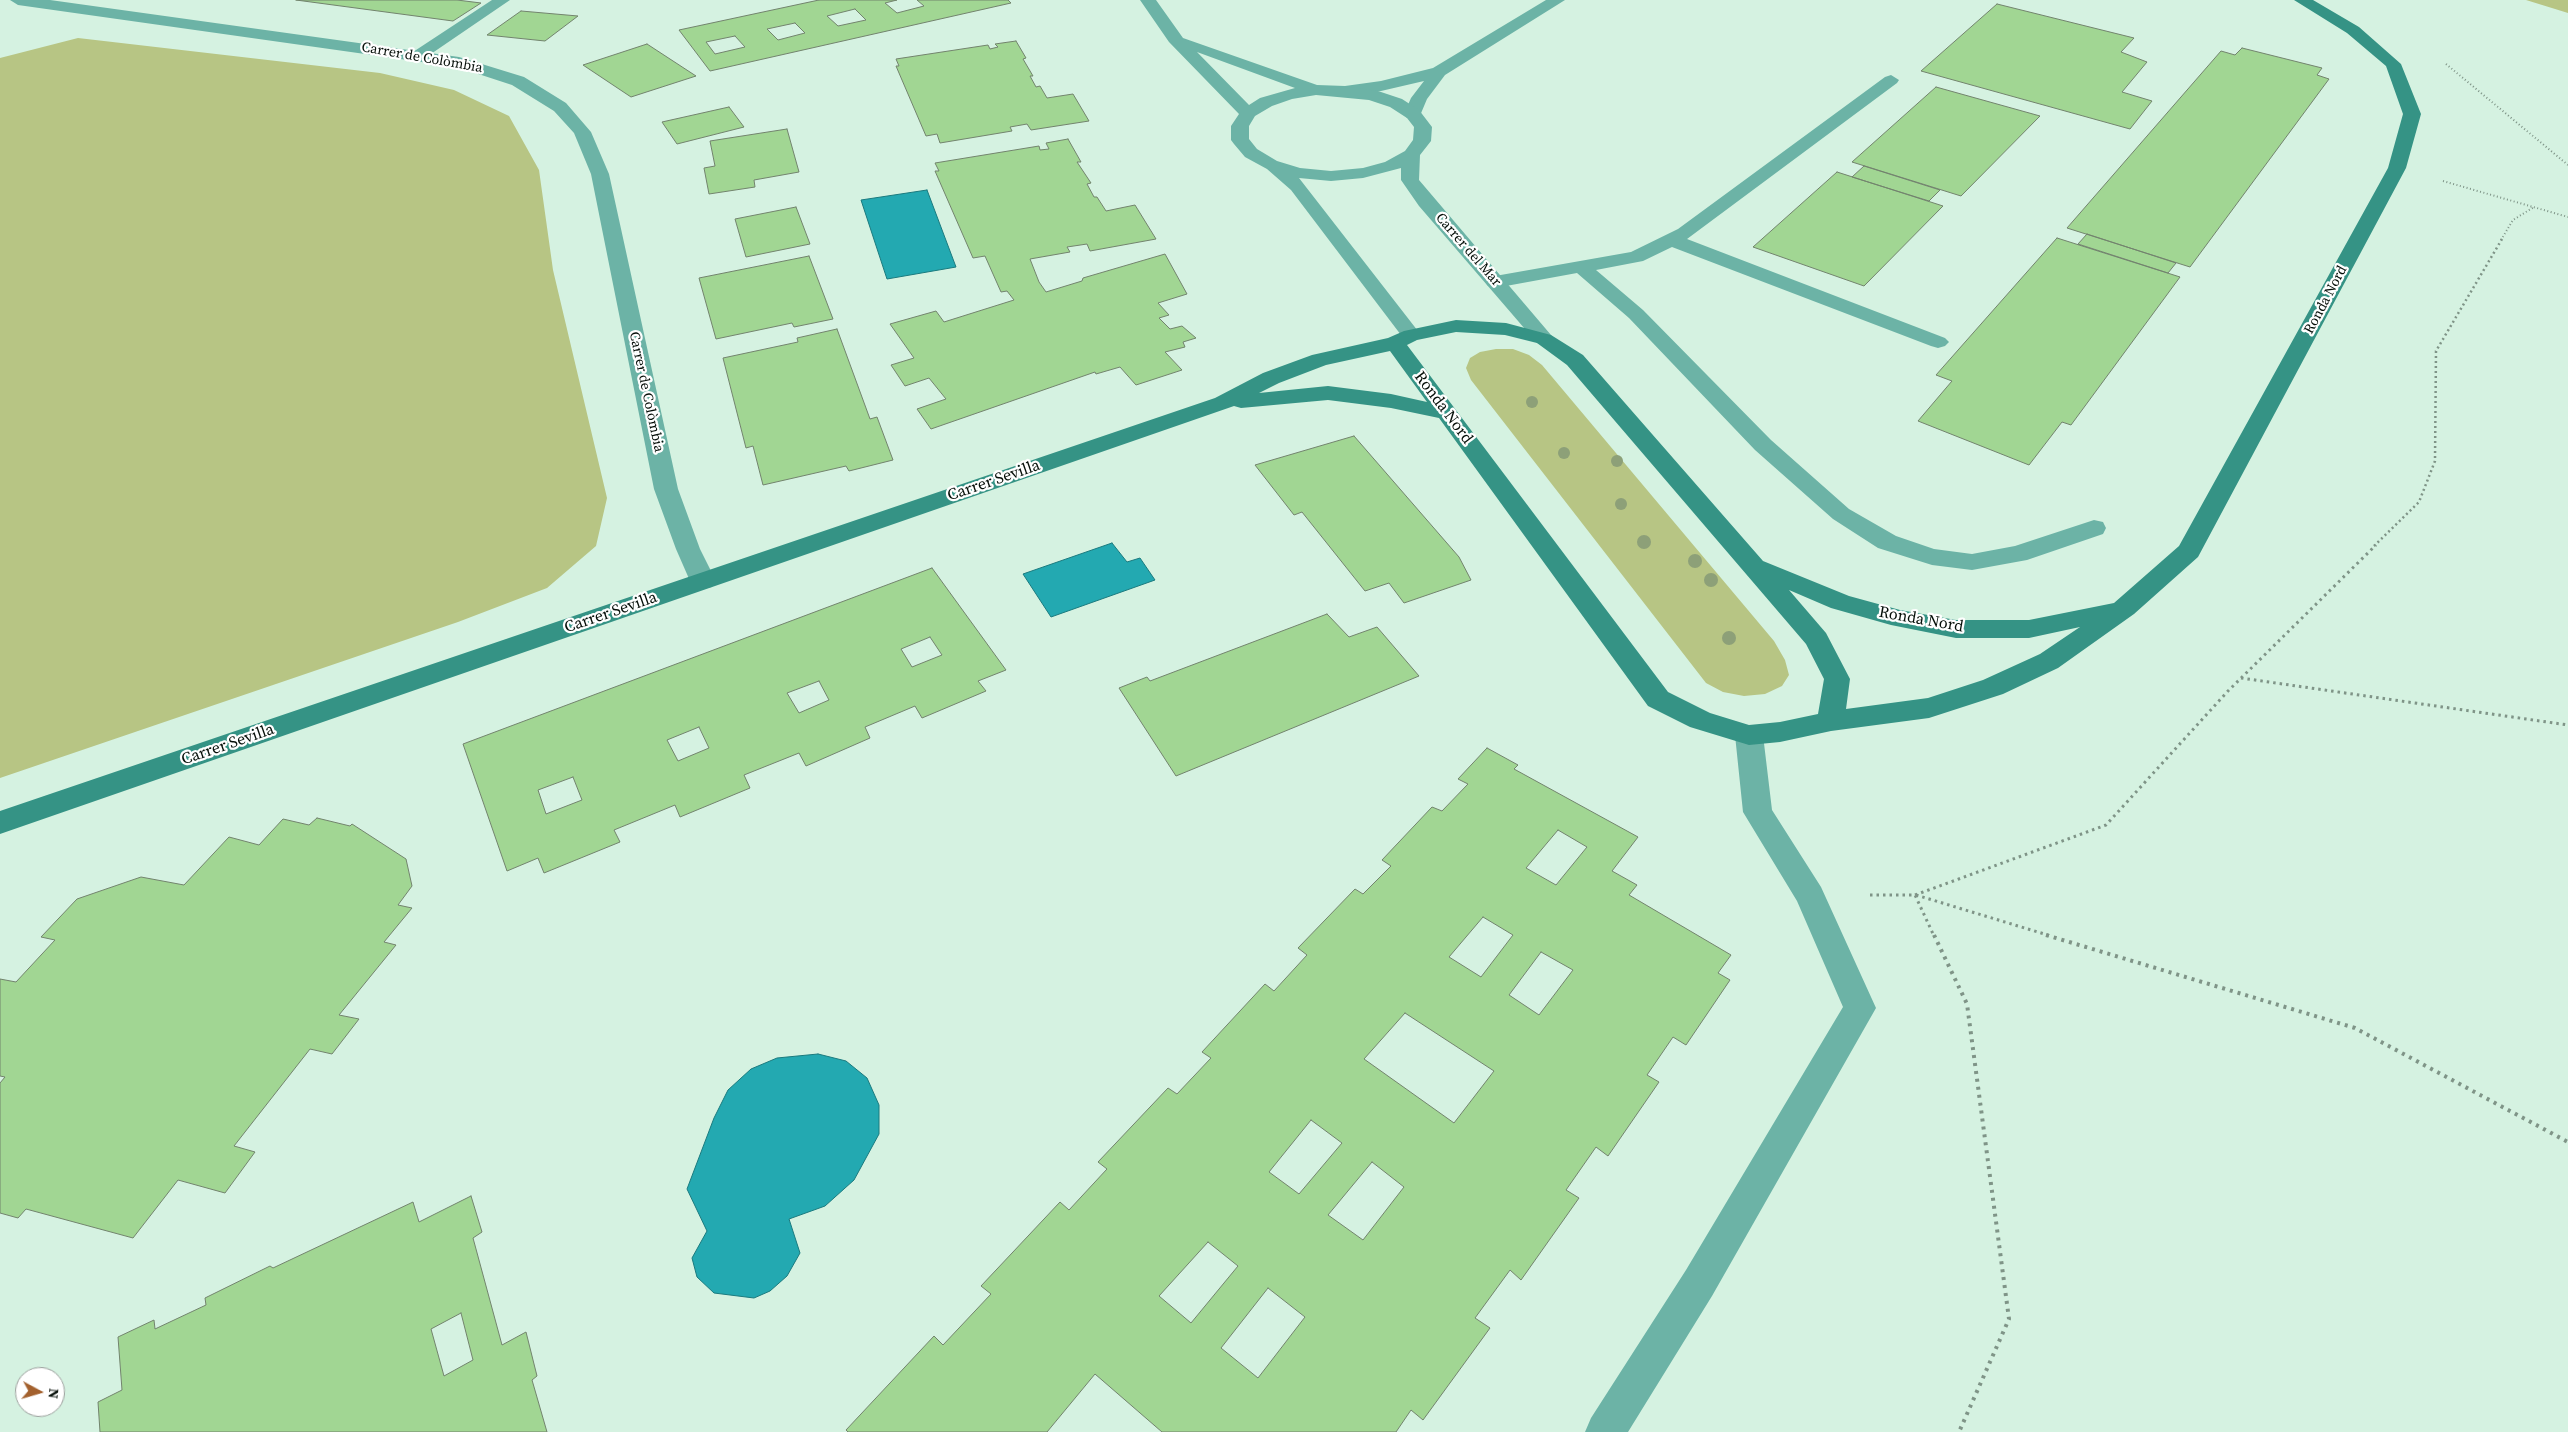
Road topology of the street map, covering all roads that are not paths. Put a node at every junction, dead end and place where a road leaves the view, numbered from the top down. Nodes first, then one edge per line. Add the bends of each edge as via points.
1 (18, 0) edge
2 (502, 0) edge
3 (1148, 0) edge
4 (1557, 0) edge
5 (2302, 0) edge
6 (1175, 39) junction
7 (419, 55) junction
8 (1439, 72) junction
9 (1891, 80) dead end
10 (1316, 90) junction
11 (1345, 90) junction
12 (1248, 112) junction
13 (1414, 114) junction
14 (1411, 155) junction
15 (1271, 165) junction
16 (1671, 240) junction
17 (1582, 268) junction
18 (1495, 282) junction
19 (1403, 339) junction
20 (1544, 339) junction
21 (1938, 342) dead end
22 (1222, 403) junction
23 (1448, 413) junction
24 (2094, 528) dead end
25 (1753, 566) junction
26 (703, 581) junction
27 (2125, 608) junction
28 (1831, 721) junction
29 (1749, 735) junction
30 (0, 823) edge
31 (1604, 1432) edge

1 - 7 street, Carrer de Colòmbia
2 - 7 street
3 - 6 street
4 - 8 street
5 - 27 main road, Ronda Nord via 2353,30 2393,64 2412,114 2397,168 2189,551
6 - 10 street
6 - 12 street
7 - 26 street, Carrer de Colòmbia via 482,68 518,81 560,107 582,132 600,174 666,489
8 - 11 street via 1381,86
8 - 13 street via 1420,98
9 - 16 street via 1685,233
10 - 11 street
10 - 12 street via 1289,94
11 - 13 street via 1396,103
12 - 15 street via 1240,126 1240,140 1251,153
13 - 14 street via 1423,127 1422,141
14 - 15 street via 1391,166 1339,175 1299,173
14 - 18 street, Carrer del Mar via 1410,180
15 - 19 street via 1297,186
16 - 17 street via 1636,258
16 - 21 street
17 - 18 street
17 - 24 street via 1636,314 1763,445 1841,514 1887,542 1932,558 1972,562 2018,554
18 - 20 street, Carrer del Mar
19 - 20 main road, Ronda Nord via 1456,326 1506,329
19 - 22 main road, Carrer Sevilla via 1320,360 1271,378
19 - 23 main road, Ronda Nord
20 - 25 main road, Ronda Nord via 1575,360
22 - 23 main road, Carrer Sevilla via 1328,393
22 - 26 main road, Carrer Sevilla
23 - 29 main road, Ronda Nord via 1658,699 1700,720
25 - 27 main road, Ronda Nord via 1840,602 1900,619 1956,629 2030,629
25 - 28 main road, Ronda Nord via 1817,639 1837,679
26 - 30 main road, Carrer Sevilla
27 - 28 main road, Ronda Nord via 2049,661 1993,687 1929,708
28 - 29 main road, Ronda Nord
29 - 31 street via 1758,812 1810,896 1860,1008 1699,1283

